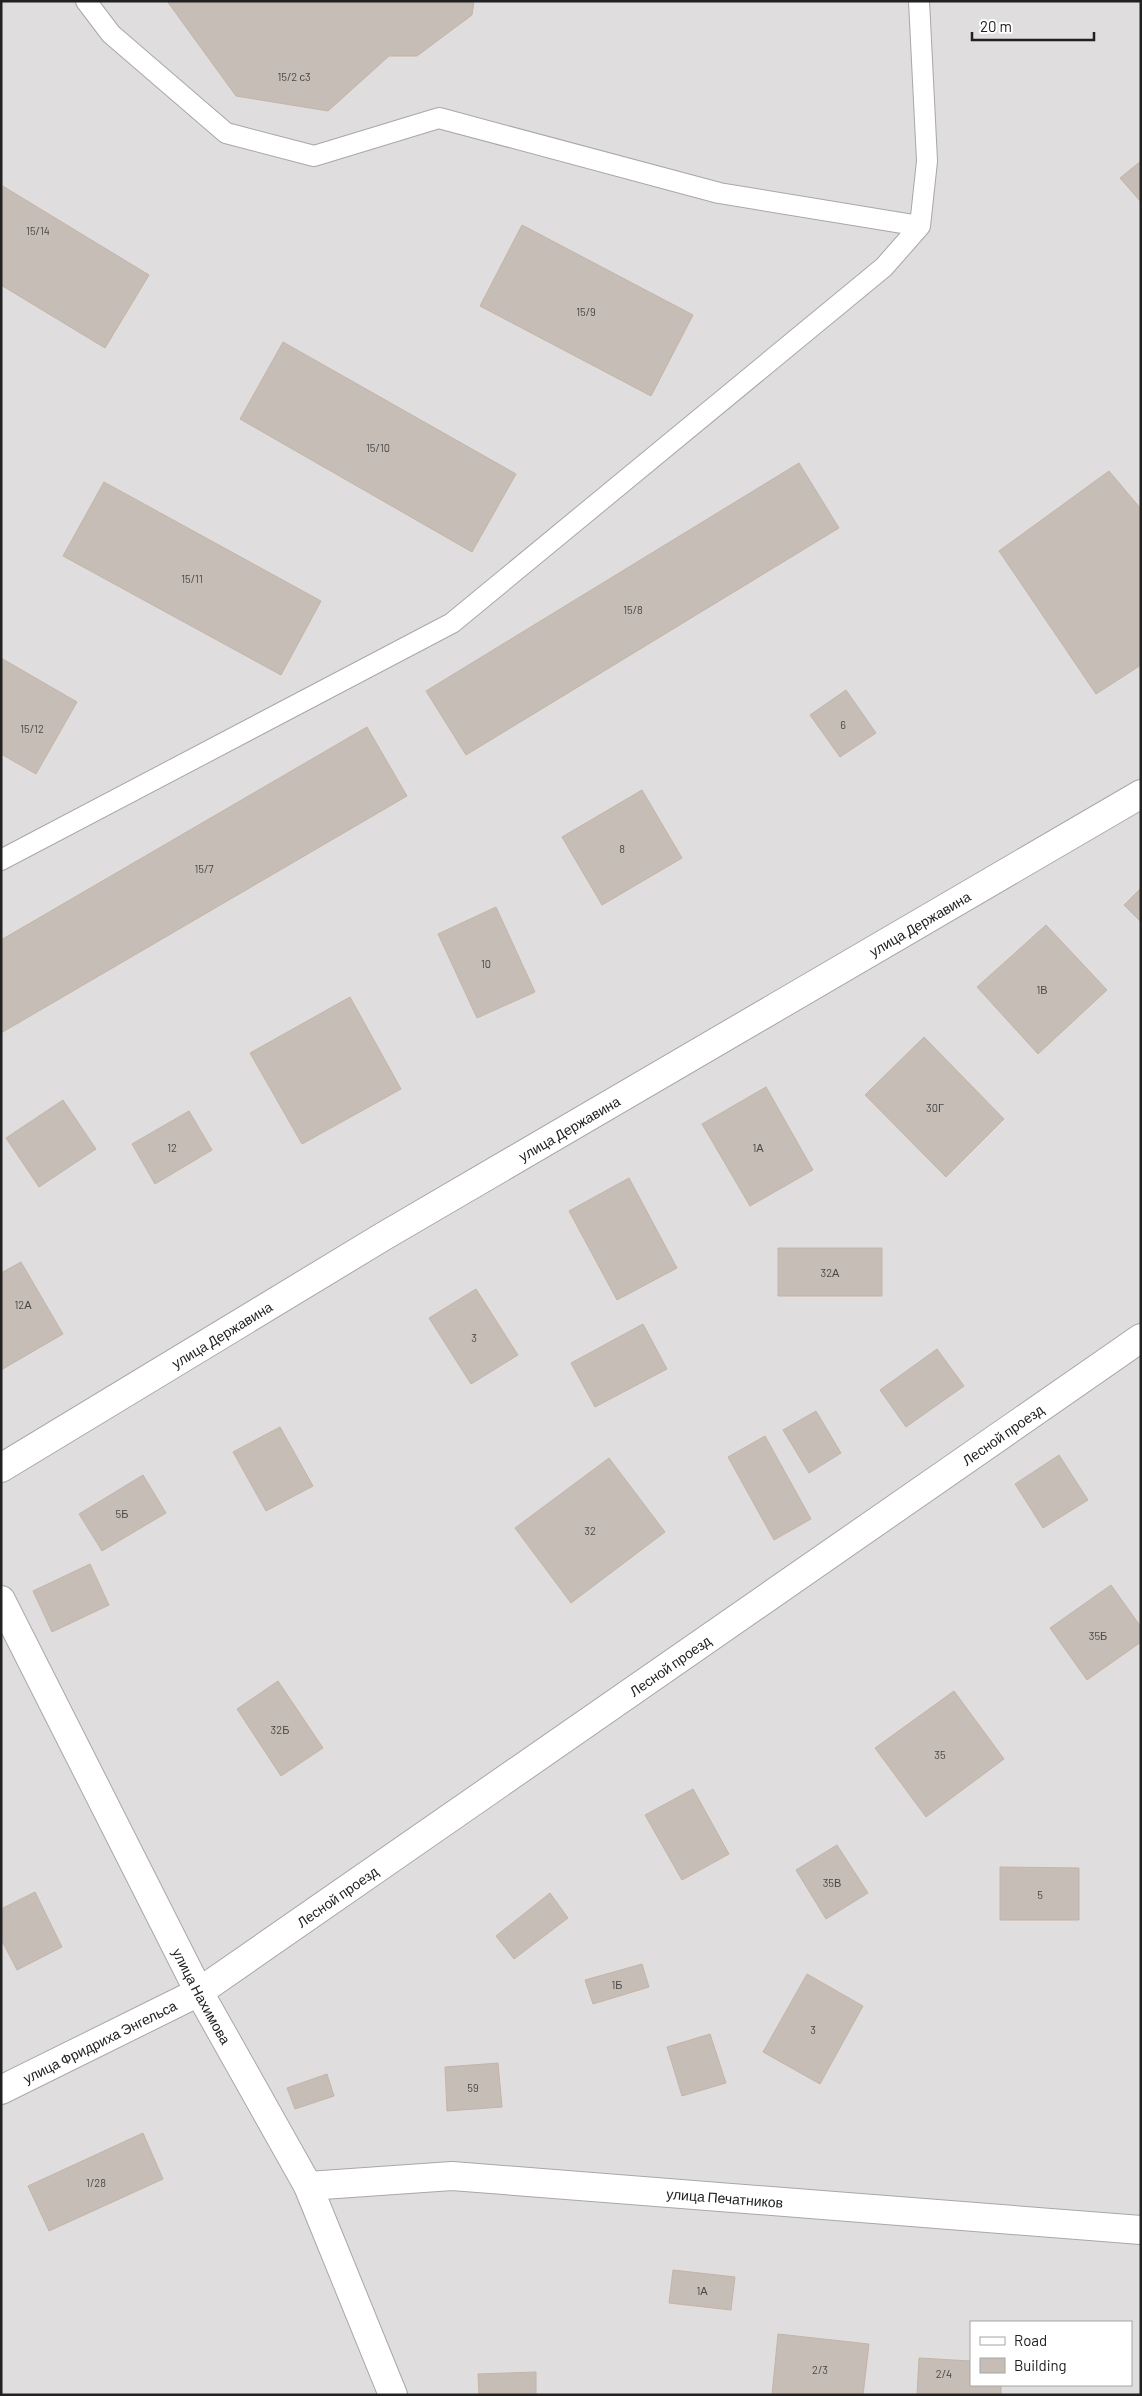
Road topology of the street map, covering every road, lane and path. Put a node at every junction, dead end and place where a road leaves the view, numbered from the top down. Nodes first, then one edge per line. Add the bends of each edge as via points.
1 (86, 1) edge
2 (919, 1) edge
3 (920, 226) junction
4 (1141, 794) edge
5 (1, 860) edge
6 (1141, 1338) edge
7 (1, 1468) edge
8 (1, 1600) edge
9 (199, 1992) junction
10 (1, 2090) edge
11 (308, 2186) junction
12 (1141, 2230) edge
13 (393, 2395) edge

1 - 3 lane via 111,34 226,133 314,156 439,118 719,193
2 - 3 lane via 927,161
3 - 5 lane via 884,267 452,623
4 - 7 street, улица Державина via 384,1236
6 - 9 street, Лесной проезд
8 - 9 street, улица Нахимова
9 - 10 street, улица Фридриха Энгельса
9 - 11 street, улица Нахимова
11 - 12 street, улица Печатников via 452,2176
11 - 13 street, улица Нахимова

